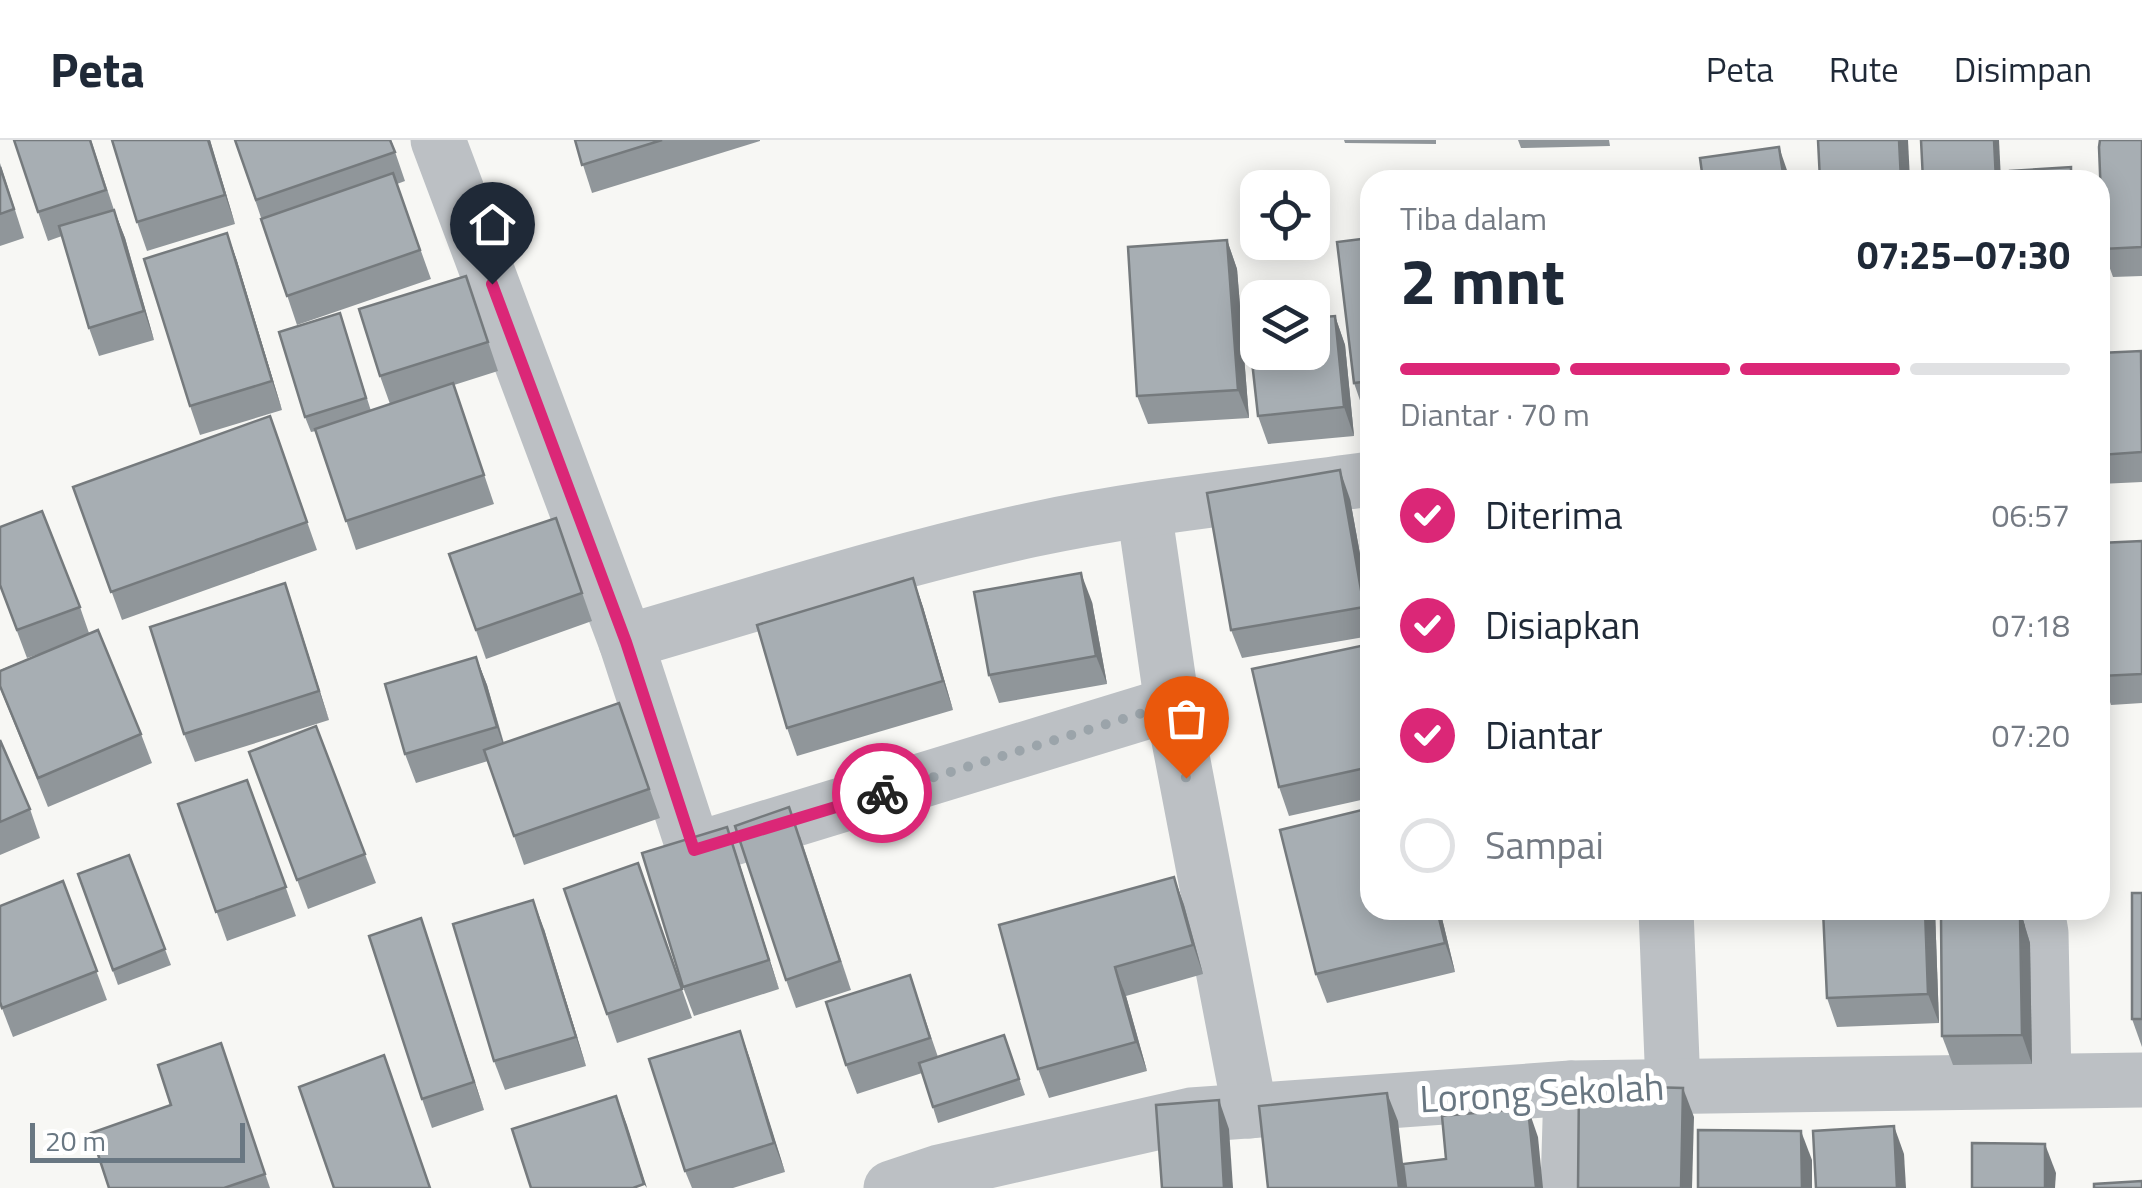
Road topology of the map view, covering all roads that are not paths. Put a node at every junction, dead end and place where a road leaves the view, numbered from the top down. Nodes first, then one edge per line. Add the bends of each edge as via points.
1 (438, 140) edge
2 (1360, 480) edge
3 (1144, 510) junction
4 (626, 642) junction
5 (1172, 704) junction
6 (1666, 920) edge
7 (2039, 920) edge
8 (2044, 1079) junction
9 (2142, 1080) edge
10 (1673, 1086) junction
11 (1571, 1088) junction
12 (1250, 1111) junction
13 (891, 1188) edge
14 (1568, 1188) edge

1 - 4 street
2 - 3 street
3 - 4 street via 938,552
3 - 5 street
4 - 5 street via 694,850
5 - 12 street
6 - 10 street
7 - 8 street
8 - 9 street, Lorong Sekolah
8 - 10 street, Lorong Sekolah
10 - 11 street, Lorong Sekolah
11 - 12 street, Lorong Sekolah
11 - 14 street
12 - 13 street, Lorong Sekolah via 1191,1115

